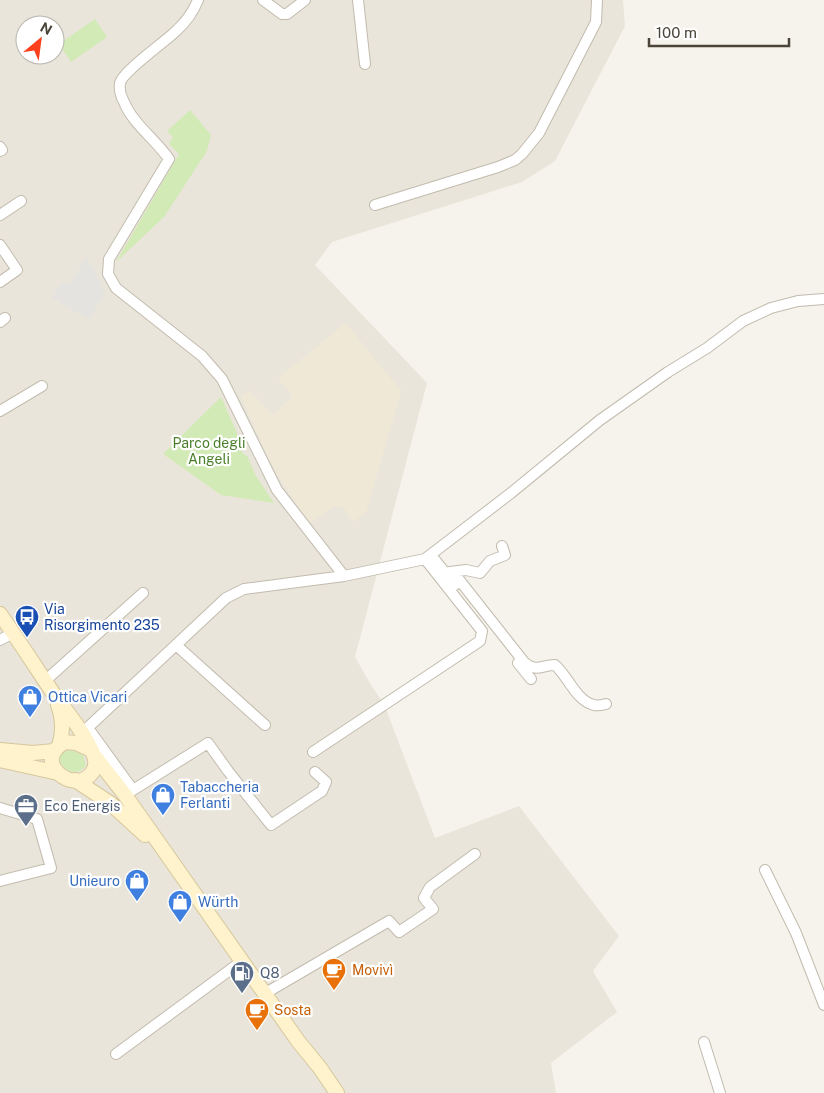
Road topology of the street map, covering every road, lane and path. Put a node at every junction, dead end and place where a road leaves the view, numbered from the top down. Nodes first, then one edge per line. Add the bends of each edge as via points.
1 (198, 0) edge
2 (263, 0) edge
3 (305, 0) edge
4 (358, 0) edge
5 (597, 0) edge
6 (365, 64) dead end
7 (0, 147) edge
8 (0, 151) edge
9 (21, 201) dead end
10 (375, 205) dead end
11 (0, 215) edge
12 (0, 246) edge
13 (0, 282) edge
14 (824, 299) edge
15 (42, 386) dead end
16 (0, 411) edge
17 (502, 546) dead end
18 (428, 557) junction
19 (449, 572) junction
20 (344, 576) junction
21 (143, 592) dead end
22 (0, 614) edge
23 (13, 633) junction
24 (0, 640) edge
25 (176, 645) junction
26 (46, 680) junction
27 (531, 680) dead end
28 (54, 694) junction
29 (606, 704) dead end
30 (265, 725) dead end
31 (85, 731) junction
32 (56, 748) junction
33 (0, 750) edge
34 (91, 751) junction
35 (313, 752) dead end
36 (0, 760) edge
37 (315, 772) dead end
38 (58, 774) junction
39 (75, 780) junction
40 (129, 793) junction
41 (0, 808) edge
42 (475, 854) dead end
43 (765, 870) dead end
44 (177, 871) junction
45 (0, 882) edge
46 (242, 961) junction
47 (264, 994) junction
48 (824, 1005) edge
49 (298, 1041) junction
50 (704, 1042) dead end
51 (116, 1054) dead end
52 (328, 1093) edge
53 (337, 1093) edge
54 (720, 1093) edge

1 - 20 street via 178,30 129,71 120,83 120,91 131,115 169,159 109,259 108,274 116,288 202,356 222,379 277,490
2 - 3 street via 282,14 287,14
4 - 6 street
5 - 10 street via 596,22 539,134 522,154 498,167
7 - 8 street
9 - 11 street
12 - 13 street via 17,270
14 - 18 street via 770,308 743,321 600,420
15 - 16 street
17 - 19 street via 505,555 490,561 480,574 466,570
18 - 19 street
18 - 20 street
18 - 35 street via 482,631 480,641
19 - 27 street
19 - 29 street via 524,662 537,669 555,665 582,699 595,706
20 - 25 street via 244,589 226,598
21 - 26 street
22 - 23 main road
23 - 24 street
23 - 26 main road
25 - 30 street
25 - 31 street
26 - 28 main road
28 - 31 main road
28 - 32 main road via 63,724
31 - 34 main road
31 - 40 street
32 - 33 main road via 33,752
32 - 34 main road via 65,742 76,743
32 - 38 main road via 51,757
34 - 39 main road via 96,767 90,775
34 - 40 main road
36 - 38 main road
37 - 40 street via 326,782 322,791 271,824 208,742
38 - 39 main road
39 - 44 main road via 129,819
40 - 44 main road
41 - 45 street via 37,818 51,868
42 - 47 street via 430,887 424,898 433,909 399,932 389,921
43 - 48 street via 796,933
44 - 46 main road
46 - 47 main road
46 - 51 street
47 - 49 main road
49 - 52 main road
49 - 53 main road
50 - 54 street

